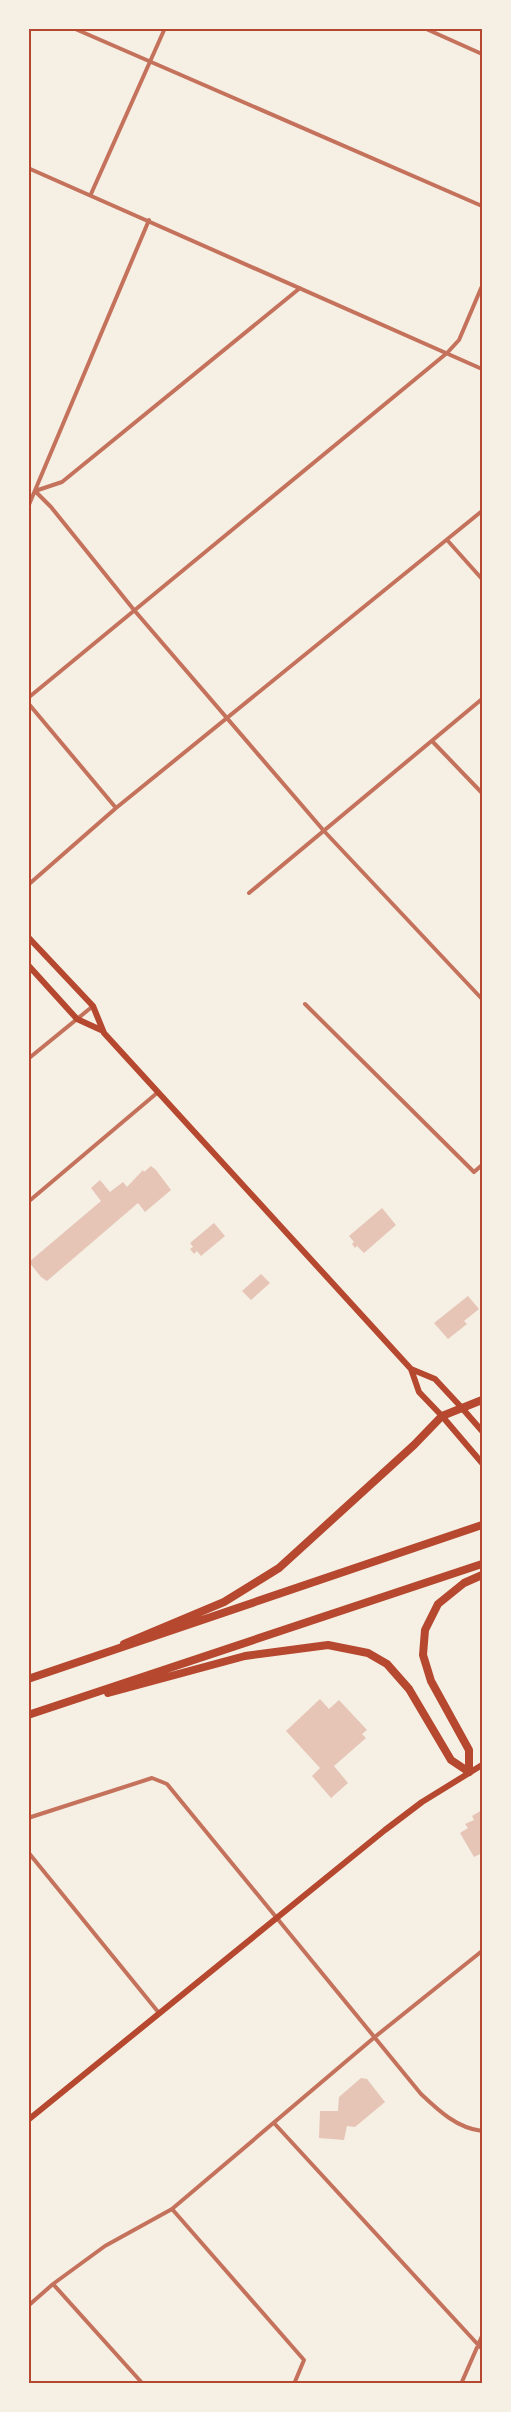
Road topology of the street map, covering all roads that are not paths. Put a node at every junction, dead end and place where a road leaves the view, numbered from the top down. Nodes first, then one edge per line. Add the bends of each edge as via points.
1 (73, 28) edge
2 (165, 28) edge
3 (424, 28) edge
4 (483, 54) edge
5 (151, 62) junction
6 (28, 168) edge
7 (91, 194) junction
8 (483, 206) edge
9 (149, 220) junction
10 (483, 286) edge
11 (300, 288) junction
12 (447, 353) junction
13 (483, 369) edge
14 (35, 491) junction
15 (28, 507) edge
16 (483, 511) edge
17 (448, 541) junction
18 (483, 579) edge
19 (134, 610) junction
20 (483, 699) edge
21 (28, 700) edge
22 (228, 719) junction
23 (432, 741) junction
24 (483, 793) edge
25 (116, 808) junction
26 (324, 831) junction
27 (28, 885) edge
28 (249, 893) dead end
29 (28, 937) edge
30 (28, 965) edge
31 (483, 999) edge
32 (305, 1004) dead end
33 (93, 1006) junction
34 (77, 1019) junction
35 (101, 1030) junction
36 (28, 1059) edge
37 (157, 1093) junction
38 (483, 1165) edge
39 (28, 1203) edge
40 (411, 1370) junction
41 (483, 1400) edge
42 (462, 1408) junction
43 (442, 1416) junction
44 (483, 1431) edge
45 (483, 1463) edge
46 (483, 1525) edge
47 (483, 1564) edge
48 (483, 1575) edge
49 (104, 1654) junction
50 (28, 1679) edge
51 (74, 1700) junction
52 (28, 1715) edge
53 (483, 1765) edge
54 (469, 1772) junction
55 (28, 1818) edge
56 (28, 1852) edge
57 (277, 1917) junction
58 (483, 1951) edge
59 (159, 2013) junction
60 (376, 2036) junction
61 (28, 2120) edge
62 (274, 2123) junction
63 (483, 2131) edge
64 (172, 2209) junction
65 (53, 2284) junction
66 (28, 2306) edge
67 (483, 2336) edge
68 (481, 2347) edge
69 (143, 2384) edge
70 (294, 2384) edge
71 (461, 2384) edge

1 - 5 street
2 - 5 street
3 - 4 street
5 - 7 street
5 - 8 street
6 - 7 street
7 - 9 street
9 - 11 street
9 - 14 street
10 - 12 street via 459,340
11 - 12 street
11 - 14 street via 62,482
12 - 13 street
12 - 19 street
14 - 15 street
14 - 19 street
16 - 17 street
17 - 18 street
17 - 22 street
19 - 21 street
19 - 22 street
20 - 23 street
21 - 25 street
22 - 25 street
22 - 26 street
23 - 24 street
23 - 26 street
25 - 27 street
26 - 28 street
26 - 31 street
29 - 33 main road
30 - 34 main road
32 - 38 street via 474,1172
33 - 34 street
33 - 35 main road
34 - 35 main road
34 - 36 street
35 - 37 main road
37 - 39 street
37 - 40 main road
40 - 42 main road via 435,1379
40 - 43 main road via 419,1392
41 - 42 highway
42 - 43 highway
42 - 44 main road
43 - 45 main road
43 - 49 highway via 279,1568 224,1602
46 - 49 highway
47 - 51 highway
48 - 54 highway via 464,1583 438,1604 425,1630 423,1655 431,1681 469,1750
49 - 50 highway
51 - 52 highway
51 - 54 highway via 245,1656 328,1645 368,1653 387,1664 409,1689 450,1760
53 - 54 main road
54 - 57 main road via 422,1802
55 - 57 street via 152,1778 167,1784
56 - 59 street
57 - 59 main road
57 - 60 street
58 - 60 street
59 - 61 main road
60 - 62 street
60 - 63 street via 421,2094 444,2116 472,2130
62 - 64 street
62 - 68 street
64 - 65 street via 105,2246
64 - 70 street via 304,2360
65 - 66 street
65 - 69 street
67 - 68 street
68 - 71 street

